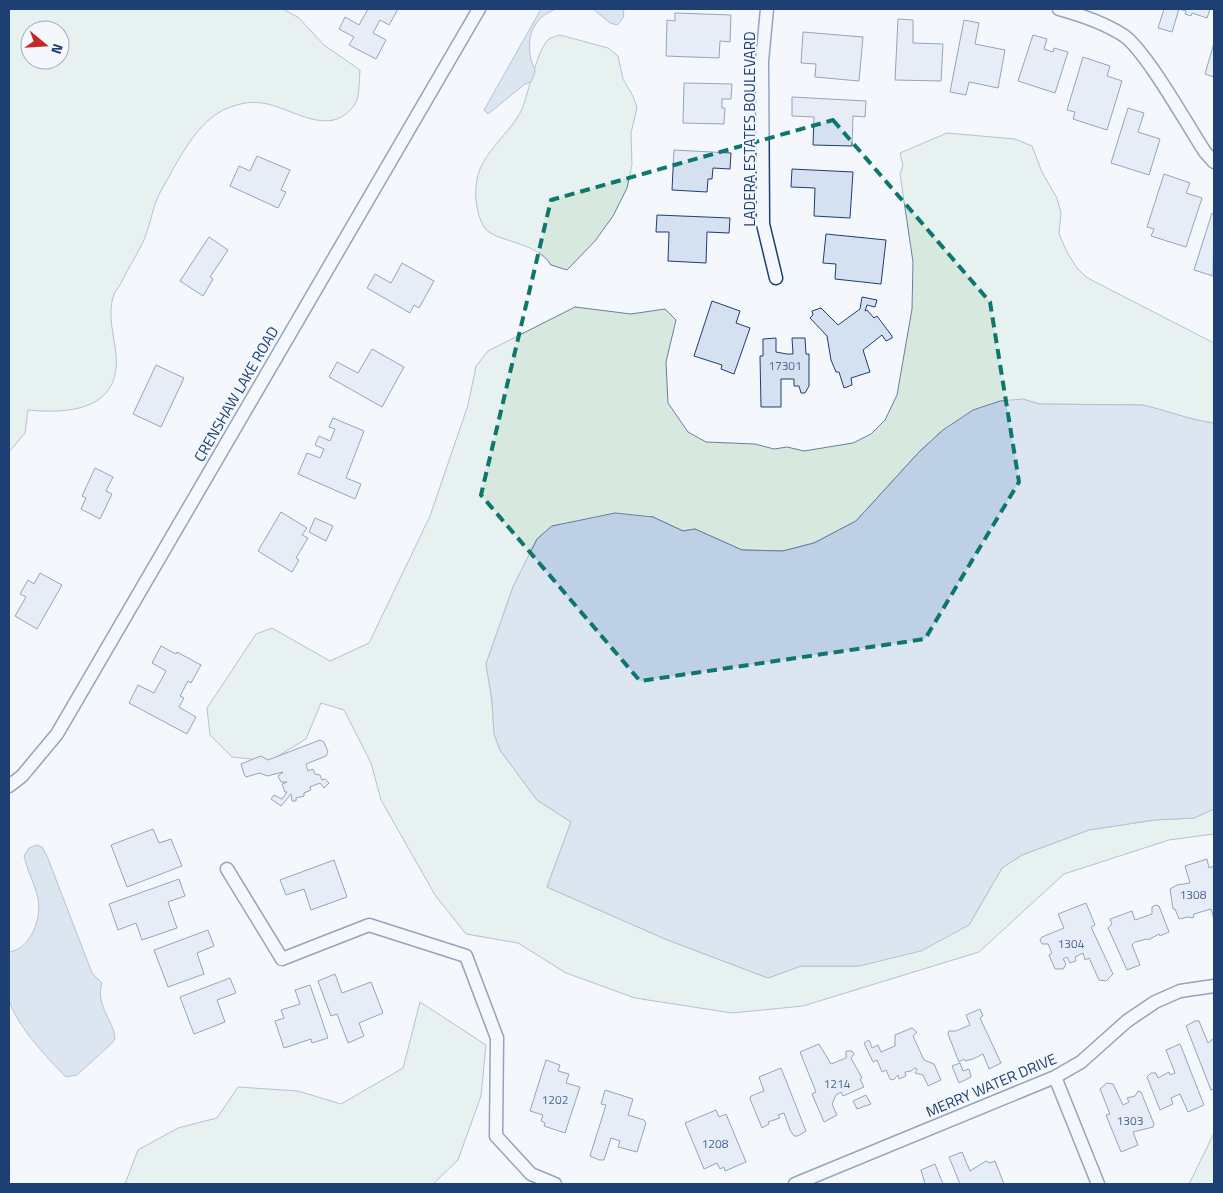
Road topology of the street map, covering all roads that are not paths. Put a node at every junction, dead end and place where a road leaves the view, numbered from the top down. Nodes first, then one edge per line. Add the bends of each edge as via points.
1 (479, 9) edge
2 (767, 9) edge
3 (1059, 9) edge
4 (1214, 162) edge
5 (776, 278) dead end
6 (9, 786) edge
7 (227, 869) dead end
8 (1214, 986) edge
9 (1055, 1077) junction
10 (555, 1184) edge
11 (796, 1184) edge
12 (1098, 1184) edge

1 - 6 street, CRENSHAW LAKE ROAD via 57,734 22,776
2 - 5 street, LADERA ESTATES BOULEVARD via 762,61 763,224
3 - 4 street via 1125,36
7 - 10 street via 282,959 369,925 466,956 497,1038 496,1136 531,1174
8 - 9 street, MERRY WATER DRIVE via 1180,991 1155,1002 1127,1021 1081,1062
9 - 11 street, MERRY WATER DRIVE
9 - 12 street

